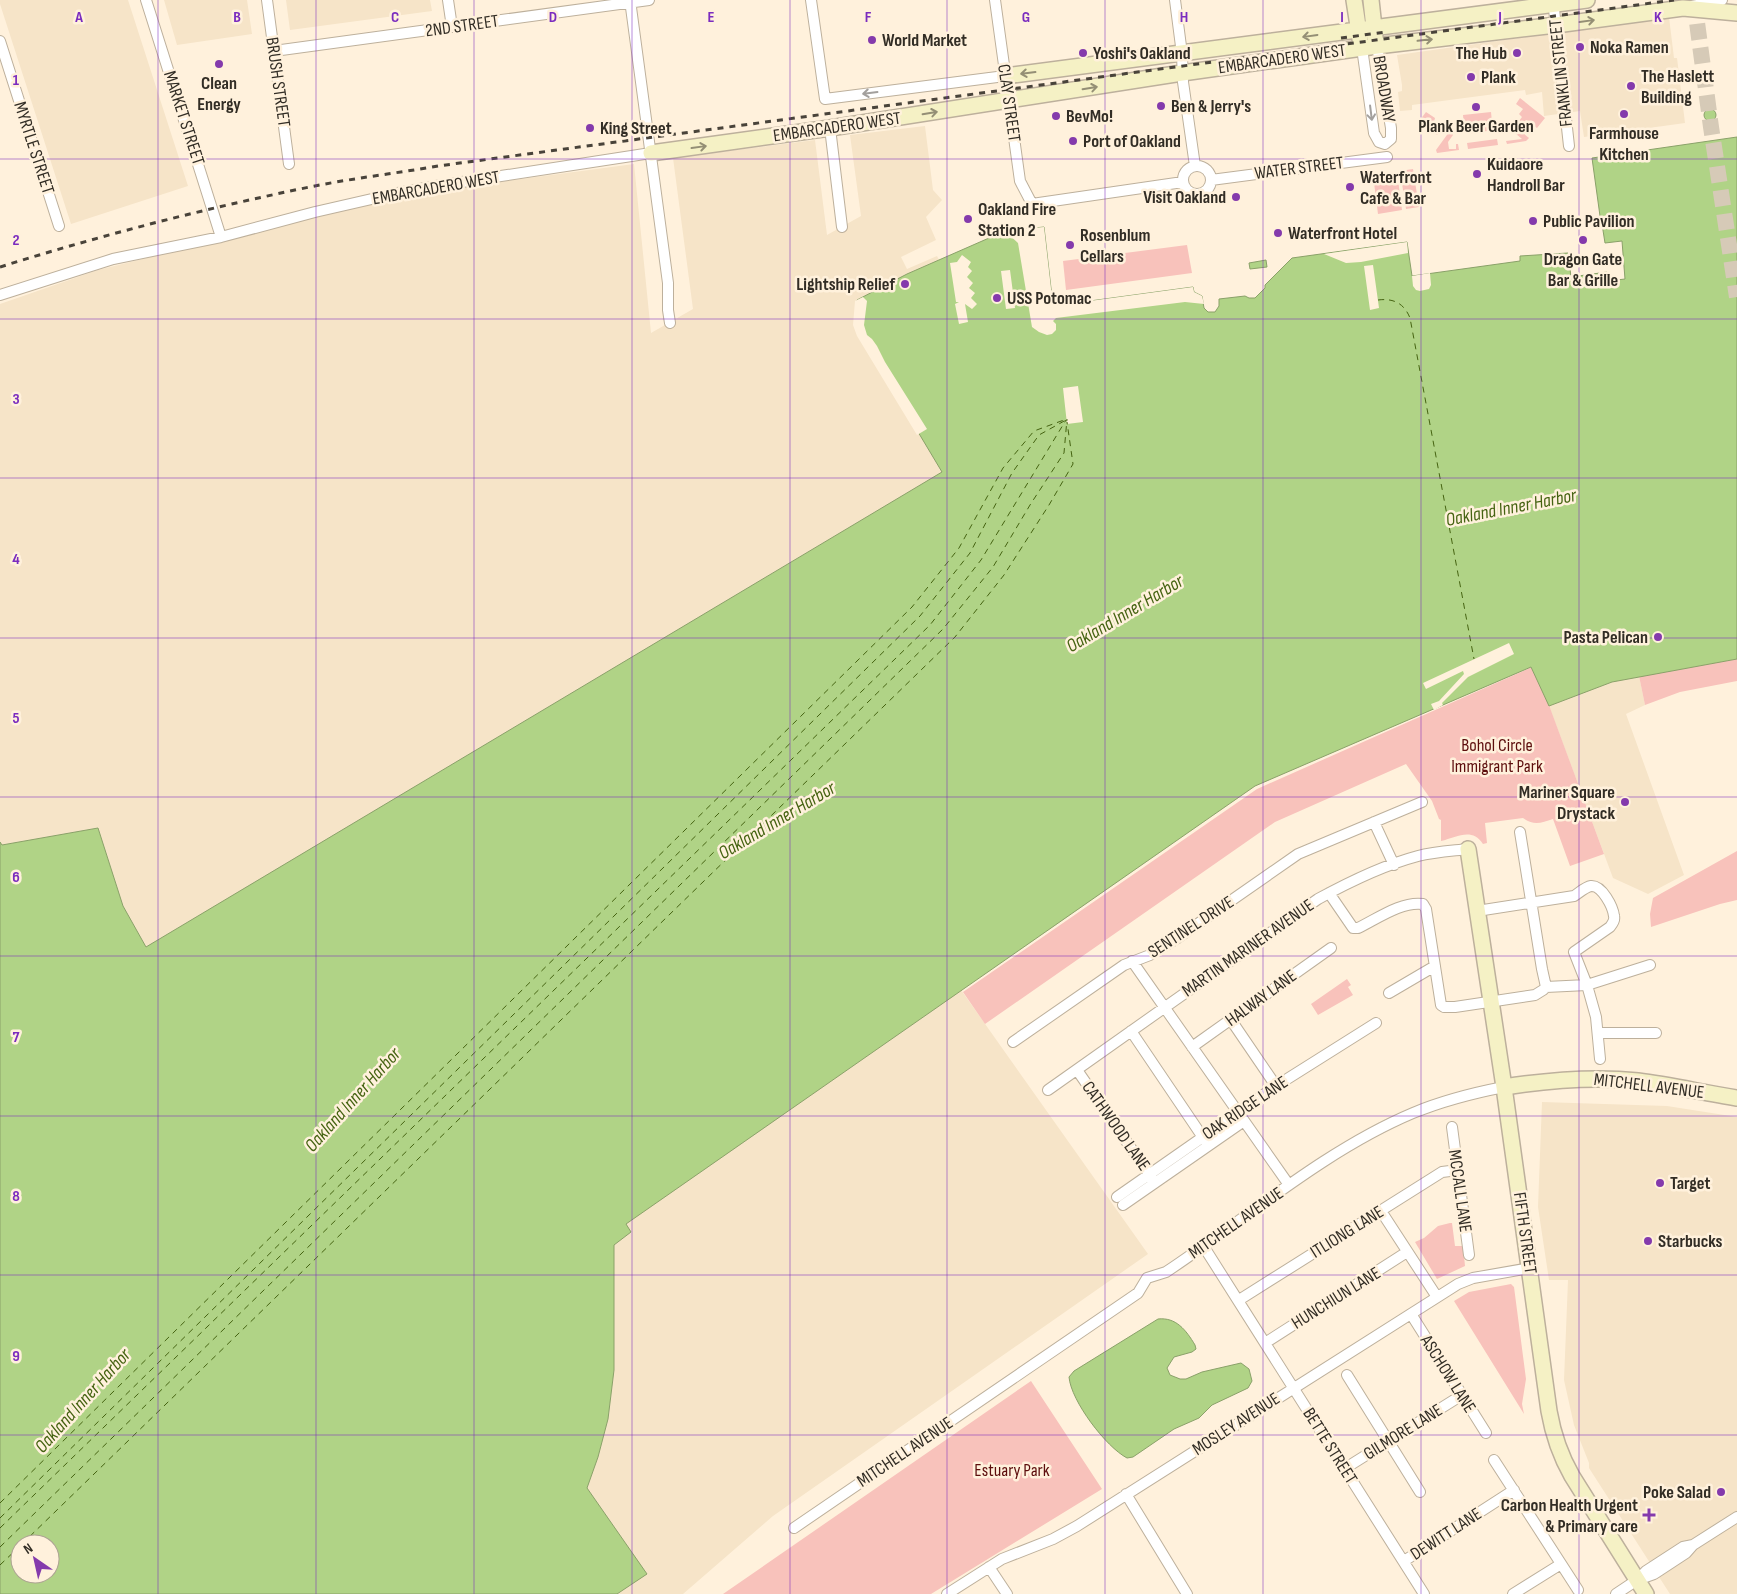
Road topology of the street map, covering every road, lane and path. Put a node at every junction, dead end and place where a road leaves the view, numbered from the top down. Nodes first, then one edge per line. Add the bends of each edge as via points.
1 (146, 0) edge
2 (266, 0) edge
3 (448, 0) edge
4 (650, 0) edge
5 (811, 0) edge
6 (995, 0) edge
7 (1175, 0) edge
8 (1354, 0) edge
9 (1370, 0) edge
10 (1587, 0) edge
11 (1722, 0) edge
12 (630, 1) edge
13 (1553, 2) edge
14 (1683, 8) junction
15 (1736, 9) edge
16 (1556, 25) junction
17 (452, 27) junction
18 (1374, 28) junction
19 (1358, 30) junction
20 (0, 41) edge
21 (1370, 47) junction
22 (274, 51) junction
23 (1182, 54) junction
24 (1182, 74) junction
25 (1005, 76) junction
26 (1008, 101) junction
27 (830, 128) junction
28 (1569, 146) dead end
29 (651, 153) junction
30 (1387, 157) dead end
31 (289, 164) dead end
32 (1195, 166) junction
33 (1211, 180) junction
34 (1182, 182) junction
35 (59, 226) dead end
36 (842, 227) dead end
37 (221, 237) junction
38 (0, 295) edge
39 (670, 323) dead end
40 (1422, 802) dead end
41 (1374, 822) junction
42 (1520, 832) dead end
43 (1468, 849) joint
44 (1394, 865) junction
45 (1329, 893) junction
46 (1531, 903) junction
47 (1477, 911) junction
48 (1331, 948) dead end
49 (1132, 961) junction
50 (1650, 965) dead end
51 (1435, 966) junction
52 (1587, 985) junction
53 (1546, 987) junction
54 (1390, 993) dead end
55 (1491, 1002) junction
56 (1164, 1008) junction
57 (1231, 1020) junction
58 (1376, 1023) dead end
59 (1131, 1031) junction
60 (1598, 1033) junction
61 (1656, 1033) dead end
62 (1013, 1042) dead end
63 (1192, 1047) junction
64 (1600, 1059) dead end
65 (1077, 1070) junction
66 (1276, 1086) junction
67 (1504, 1087) junction
68 (1048, 1090) dead end
69 (1737, 1098) edge
70 (1241, 1117) junction
71 (1452, 1127) dead end
72 (1205, 1141) junction
73 (1458, 1170) junction
74 (1152, 1178) junction
75 (1289, 1185) junction
76 (1120, 1201) dead end
77 (1380, 1211) junction
78 (1204, 1246) junction
79 (1407, 1252) junction
80 (1469, 1255) dead end
81 (1530, 1268) junction
82 (1437, 1297) junction
83 (1239, 1300) junction
84 (1411, 1314) junction
85 (1265, 1343) junction
86 (1347, 1375) dead end
87 (1293, 1388) junction
88 (1462, 1395) junction
89 (1486, 1433) dead end
90 (1389, 1441) junction
91 (1494, 1460) dead end
92 (1344, 1469) junction
93 (1514, 1490) junction
94 (1420, 1492) dead end
95 (1126, 1494) junction
96 (1737, 1517) edge
97 (794, 1528) dead end
98 (1404, 1561) junction
99 (1561, 1564) junction
100 (989, 1567) junction
101 (1638, 1580) junction
102 (1578, 1590) dead end
103 (947, 1594) edge
104 (1007, 1594) edge
105 (1187, 1594) edge
106 (1424, 1594) edge
107 (1513, 1594) edge
108 (1616, 1594) edge
109 (1646, 1594) edge

1 - 37 street, MARKET STREET
2 - 22 street, BRUSH STREET
3 - 17 street
4 - 12 street, 2ND STREET
25 -> 5 street, EMBARCADERO WEST via 825,99
6 - 25 street, CLAY STREET
7 - 23 street
8 - 19 street, BROADWAY
9 - 18 street, BROADWAY
10 - 13 street, EMBARCADERO WEST
11 - 14 street, EMBARCADERO WEST
12 - 17 street, 2ND STREET
12 - 29 street
13 - 16 street, FRANKLIN STREET
13 - 18 street, EMBARCADERO WEST
14 - 15 street, EMBARCADERO WEST
16 -> 14 street, EMBARCADERO WEST
21 -> 16 street, EMBARCADERO WEST
16 - 28 street, FRANKLIN STREET
17 - 22 street, 2ND STREET
18 - 19 street, EMBARCADERO WEST
18 - 21 street, BROADWAY
19 - 21 street, BROADWAY
19 -> 23 street, EMBARCADERO WEST
20 - 35 street, MYRTLE STREET
21 -> 21 street, BROADWAY via 1374,133 1378,142 1385,144 1391,139 1391,128
21 - 24 street, EMBARCADERO WEST
22 - 31 street, BRUSH STREET
23 - 24 street
23 -> 25 street, EMBARCADERO WEST
26 -> 24 street, EMBARCADERO WEST
24 - 32 street
25 - 26 street, CLAY STREET
27 -> 26 street, EMBARCADERO WEST
26 - 34 street, CLAY STREET via 1020,181 1032,204
29 -> 27 street, EMBARCADERO WEST
27 - 36 street
29 - 37 street, EMBARCADERO WEST via 417,190
29 - 39 street
30 - 33 street, WATER STREET
32 - 33 street via 1206,169
32 - 34 street via 1184,173
33 - 34 street via 1205,192 1197,195 1189,192
37 - 38 street, EMBARCADERO WEST via 113,259
40 - 41 street, SENTINEL DRIVE
41 - 44 street
41 - 49 street, SENTINEL DRIVE via 1298,854 1164,947
42 - 46 street
43 - 44 street, MARTIN MARINER AVENUE via 1419,856
43 - 47 street, FIFTH STREET
44 - 45 street, MARTIN MARINER AVENUE
45 - 51 street via 1353,928 1412,903 1422,904 1426,909
45 - 56 street, MARTIN MARINER AVENUE
46 - 47 street
46 - 52 street via 1574,896 1590,886 1604,894 1614,920 1610,927 1574,952
46 - 53 street
47 - 55 street, FIFTH STREET
48 - 57 street, HALWAY LANE
49 - 56 street
49 - 62 street, SENTINEL DRIVE
50 - 52 street
51 - 54 street
51 - 55 street via 1441,1005 1444,1007
52 - 53 street
52 - 60 street
53 - 55 street via 1535,995
55 - 67 street, FIFTH STREET
56 - 59 street, MARTIN MARINER AVENUE
56 - 63 street
57 - 63 street, HALWAY LANE
57 - 66 street
58 - 66 street, OAK RIDGE LANE
59 - 65 street, MARTIN MARINER AVENUE
59 - 72 street
60 - 61 street
60 - 64 street
63 - 70 street
65 - 68 street, MARTIN MARINER AVENUE
65 - 74 street, CATHWOOD LANE
66 - 70 street, OAK RIDGE LANE
67 - 69 street, MITCHELL AVENUE via 1550,1080 1608,1079
67 - 75 street, MITCHELL AVENUE via 1449,1100 1396,1121
67 - 81 street, FIFTH STREET
70 - 72 street, OAK RIDGE LANE
70 - 75 street
71 - 73 street, MCCALL LANE
72 - 74 street, OAK RIDGE LANE
73 - 77 street, ITLIONG LANE via 1442,1172
73 - 80 street, MCCALL LANE
74 - 76 street, OAK RIDGE LANE
75 - 78 street, MITCHELL AVENUE
77 - 79 street
77 - 83 street, ITLIONG LANE
78 - 83 street, BETTE STREET
78 - 97 street, MITCHELL AVENUE via 1166,1272 1147,1278 1138,1293
79 - 82 street
79 - 85 street, HUNCHIUN LANE
81 - 82 street, MOSLEY AVENUE via 1472,1278
81 - 101 street, FIFTH STREET via 1550,1417 1558,1449
82 - 84 street, MOSLEY AVENUE
83 - 85 street, BETTE STREET
84 - 87 street, MOSLEY AVENUE
84 - 88 street, ASCHOW LANE
85 - 87 street, BETTE STREET
86 - 90 street
87 - 92 street, BETTE STREET
87 - 95 street, MOSLEY AVENUE
88 - 89 street, ASCHOW LANE
88 - 90 street, GILMORE LANE
90 - 92 street, GILMORE LANE
90 - 94 street
91 - 93 street
92 - 98 street, BETTE STREET
93 - 98 street, DEWITT LANE
93 - 99 street
95 - 100 street, MOSLEY AVENUE via 1066,1533
95 - 105 street
96 - 101 street via 1693,1545 1686,1554
98 - 106 street, BETTE STREET
99 - 102 street
99 - 107 street
100 - 103 street, MOSLEY AVENUE
100 - 104 street
101 - 108 street
101 - 109 street, FIFTH STREET

